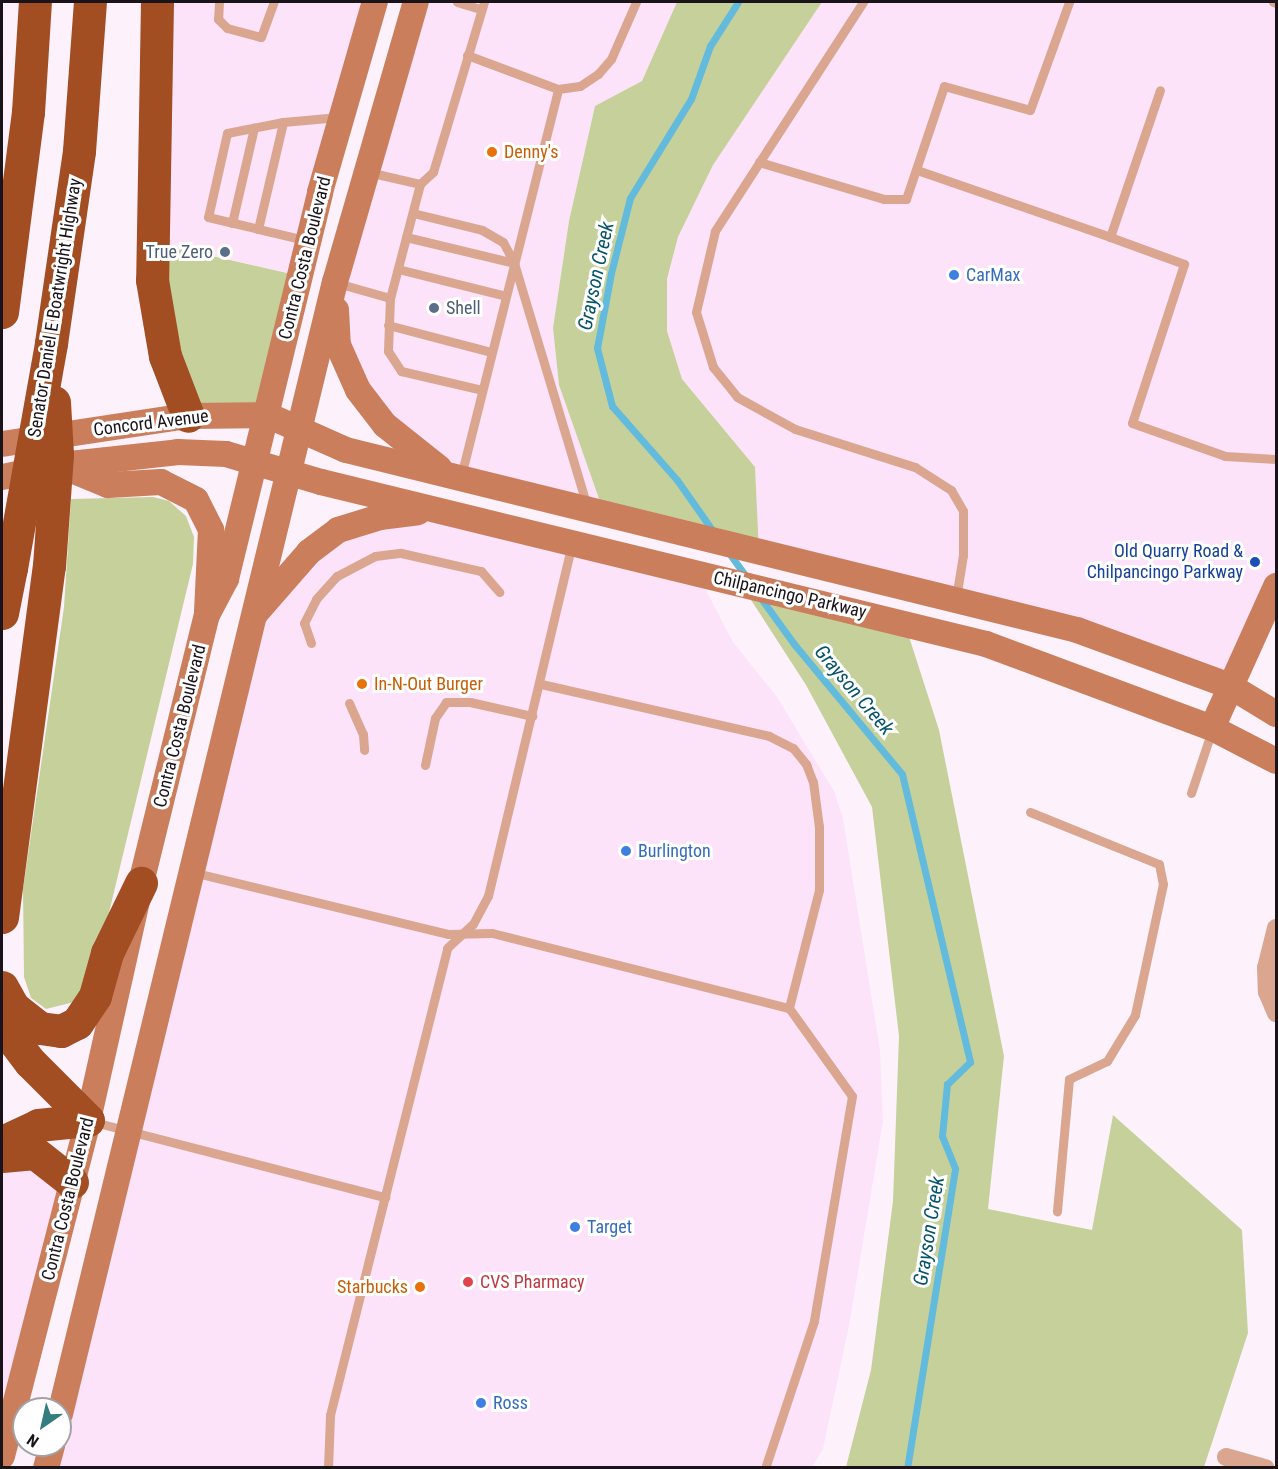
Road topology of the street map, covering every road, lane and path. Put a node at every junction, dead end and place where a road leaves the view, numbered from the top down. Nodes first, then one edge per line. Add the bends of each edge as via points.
1 (35, 2) edge
2 (90, 2) edge
3 (157, 2) edge
4 (219, 2) edge
5 (274, 2) edge
6 (375, 2) edge
7 (416, 2) edge
8 (457, 2) edge
9 (636, 2) edge
10 (863, 2) edge
11 (1069, 2) edge
12 (482, 5) edge
13 (467, 55) junction
14 (558, 89) junction
15 (1160, 90) dead end
16 (341, 117) junction
17 (283, 122) junction
18 (254, 128) junction
19 (759, 162) junction
20 (917, 170) junction
21 (367, 172) junction
22 (420, 184) junction
23 (413, 213) junction
24 (232, 223) junction
25 (258, 229) junction
26 (406, 237) junction
27 (1110, 237) junction
28 (309, 241) junction
29 (514, 263) junction
30 (398, 269) junction
31 (335, 282) junction
32 (506, 296) junction
33 (390, 298) junction
34 (2, 312) edge
35 (388, 325) junction
36 (51, 343) junction
37 (490, 352) junction
38 (482, 390) junction
39 (267, 415) junction
40 (188, 416) junction
41 (300, 426) junction
42 (2, 444) edge
43 (1276, 459) edge
44 (255, 460) junction
45 (61, 465) junction
46 (290, 471) junction
47 (453, 476) junction
48 (2, 477) edge
49 (436, 510) junction
50 (596, 511) junction
51 (684, 533) junction
52 (573, 542) junction
53 (1276, 586) edge
54 (499, 592) dead end
55 (792, 595) junction
56 (955, 600) junction
57 (2, 613) edge
58 (207, 615) junction
59 (250, 620) junction
60 (311, 644) dead end
61 (541, 684) junction
62 (1230, 686) junction
63 (349, 703) dead end
64 (1276, 714) edge
65 (532, 717) junction
66 (1212, 728) junction
67 (364, 750) dead end
68 (1276, 761) edge
69 (424, 765) dead end
70 (1191, 793) dead end
71 (1030, 812) dead end
72 (191, 872) junction
73 (141, 883) junction
74 (2, 917) edge
75 (1276, 928) edge
76 (463, 935) junction
77 (2, 987) edge
78 (789, 1008) junction
79 (1276, 1013) edge
80 (2, 1014) edge
81 (88, 1120) junction
82 (131, 1132) junction
83 (2, 1142) edge
84 (2, 1156) edge
85 (72, 1182) junction
86 (385, 1197) junction
87 (1057, 1211) dead end
88 (64, 1397) edge
89 (2, 1456) edge
90 (1226, 1457) dead end
91 (328, 1467) edge
92 (765, 1467) edge
93 (1265, 1467) edge

1 - 34 highway via 28,112
2 - 36 highway, Senator Daniel E Boatwright Highway via 79,151
3 - 40 highway via 152,280 165,356
4 - 5 lane via 218,19 227,27 261,37
6 - 16 main road, Contra Costa Boulevard
7 - 21 main road, Contra Costa Boulevard
8 - 12 lane
9 - 14 lane via 611,59 598,74 580,86
10 - 19 lane
11 - 20 lane via 1030,110 944,86
12 - 13 lane via 478,29
13 - 14 lane
13 - 22 lane via 433,172
14 - 29 lane
15 - 27 lane
16 - 17 lane
16 - 28 main road, Contra Costa Boulevard
17 - 18 lane
17 - 25 lane
18 - 24 lane
18 - 24 lane via 227,133 208,217
19 - 20 lane via 884,199 906,199
19 - 56 lane via 715,231 705,266 696,312 713,367 737,396 795,429 915,468 951,490 963,511 963,555
20 - 27 lane
21 - 22 lane
21 - 31 main road, Contra Costa Boulevard
22 - 23 lane
23 - 26 lane
23 - 29 lane via 496,236
24 - 25 lane
25 - 28 lane
26 - 29 lane
26 - 30 lane
27 - 43 lane via 1184,264 1132,423 1225,456
28 - 39 main road, Contra Costa Boulevard
29 - 32 lane
29 - 50 lane
30 - 32 lane
30 - 33 lane
31 - 33 lane
31 - 41 main road, Contra Costa Boulevard
31 - 47 main road via 338,345 357,390 385,425
32 - 37 lane
33 - 35 lane
35 - 37 lane
35 - 38 lane via 388,351 401,371
36 - 57 highway, Senator Daniel E Boatwright Highway, bridge
36 - 74 highway, bridge via 57,454 49,566
37 - 38 lane
38 - 47 lane
39 - 40 main road, Concord Avenue
39 - 41 main road, Concord Avenue
39 - 44 main road, Contra Costa Boulevard
40 - 42 main road, Concord Avenue
41 - 46 main road, Contra Costa Boulevard
41 - 47 main road, Chilpancingo Parkway via 346,450
44 - 45 main road, Concord Avenue via 178,452
44 - 46 main road, Concord Avenue
44 - 58 main road, Contra Costa Boulevard via 226,579
45 - 48 main road, Concord Avenue
45 - 58 main road via 108,485 161,482 196,500 211,530
46 - 49 main road, Chilpancingo Parkway
46 - 59 main road, Contra Costa Boulevard
47 - 50 main road, Chilpancingo Parkway
49 - 52 main road, Chilpancingo Parkway
49 - 59 main road via 380,517 338,530 309,552
50 - 51 main road, Chilpancingo Parkway
51 - 52 main road via 657,537 587,527 577,533
51 - 56 main road, Chilpancingo Parkway
52 - 55 main road, Chilpancingo Parkway
52 - 61 lane
53 - 62 main road
54 - 60 lane via 481,571 401,554 375,556 337,576 316,599 304,623
55 - 56 main road via 811,587 839,586 921,606 947,606
55 - 66 main road, Chilpancingo Parkway via 986,644
56 - 62 main road, Chilpancingo Parkway via 1077,630
58 - 73 main road, Contra Costa Boulevard
59 - 72 main road, Contra Costa Boulevard
61 - 65 lane
61 - 78 lane via 769,736 793,748 806,764 813,782 819,827 819,890
62 - 64 main road, Chilpancingo Parkway
62 - 66 main road
63 - 67 lane via 363,734
65 - 69 lane via 470,702 446,702 435,718
65 - 76 lane via 488,896
66 - 68 main road, Chilpancingo Parkway
66 - 70 lane
71 - 87 lane via 1159,864 1163,884 1136,1015 1107,1061 1069,1079
72 - 76 lane
72 - 82 main road, Contra Costa Boulevard
73 - 77 highway via 107,952 95,996 77,1023 61,1031 40,1028 13,1007
73 - 81 main road, Contra Costa Boulevard
75 - 79 street via 1266,968 1267,992
76 - 78 lane via 492,933
76 - 86 lane via 447,948
78 - 92 lane via 852,1096 814,1321
80 - 81 highway via 14,1041 30,1062
81 - 82 lane
81 - 83 highway via 38,1125
81 - 85 main road, Contra Costa Boulevard
82 - 86 lane
82 - 88 main road, Contra Costa Boulevard
84 - 85 highway via 35,1153
85 - 89 main road, Contra Costa Boulevard via 14,1391
86 - 91 lane via 330,1415
90 - 93 street

